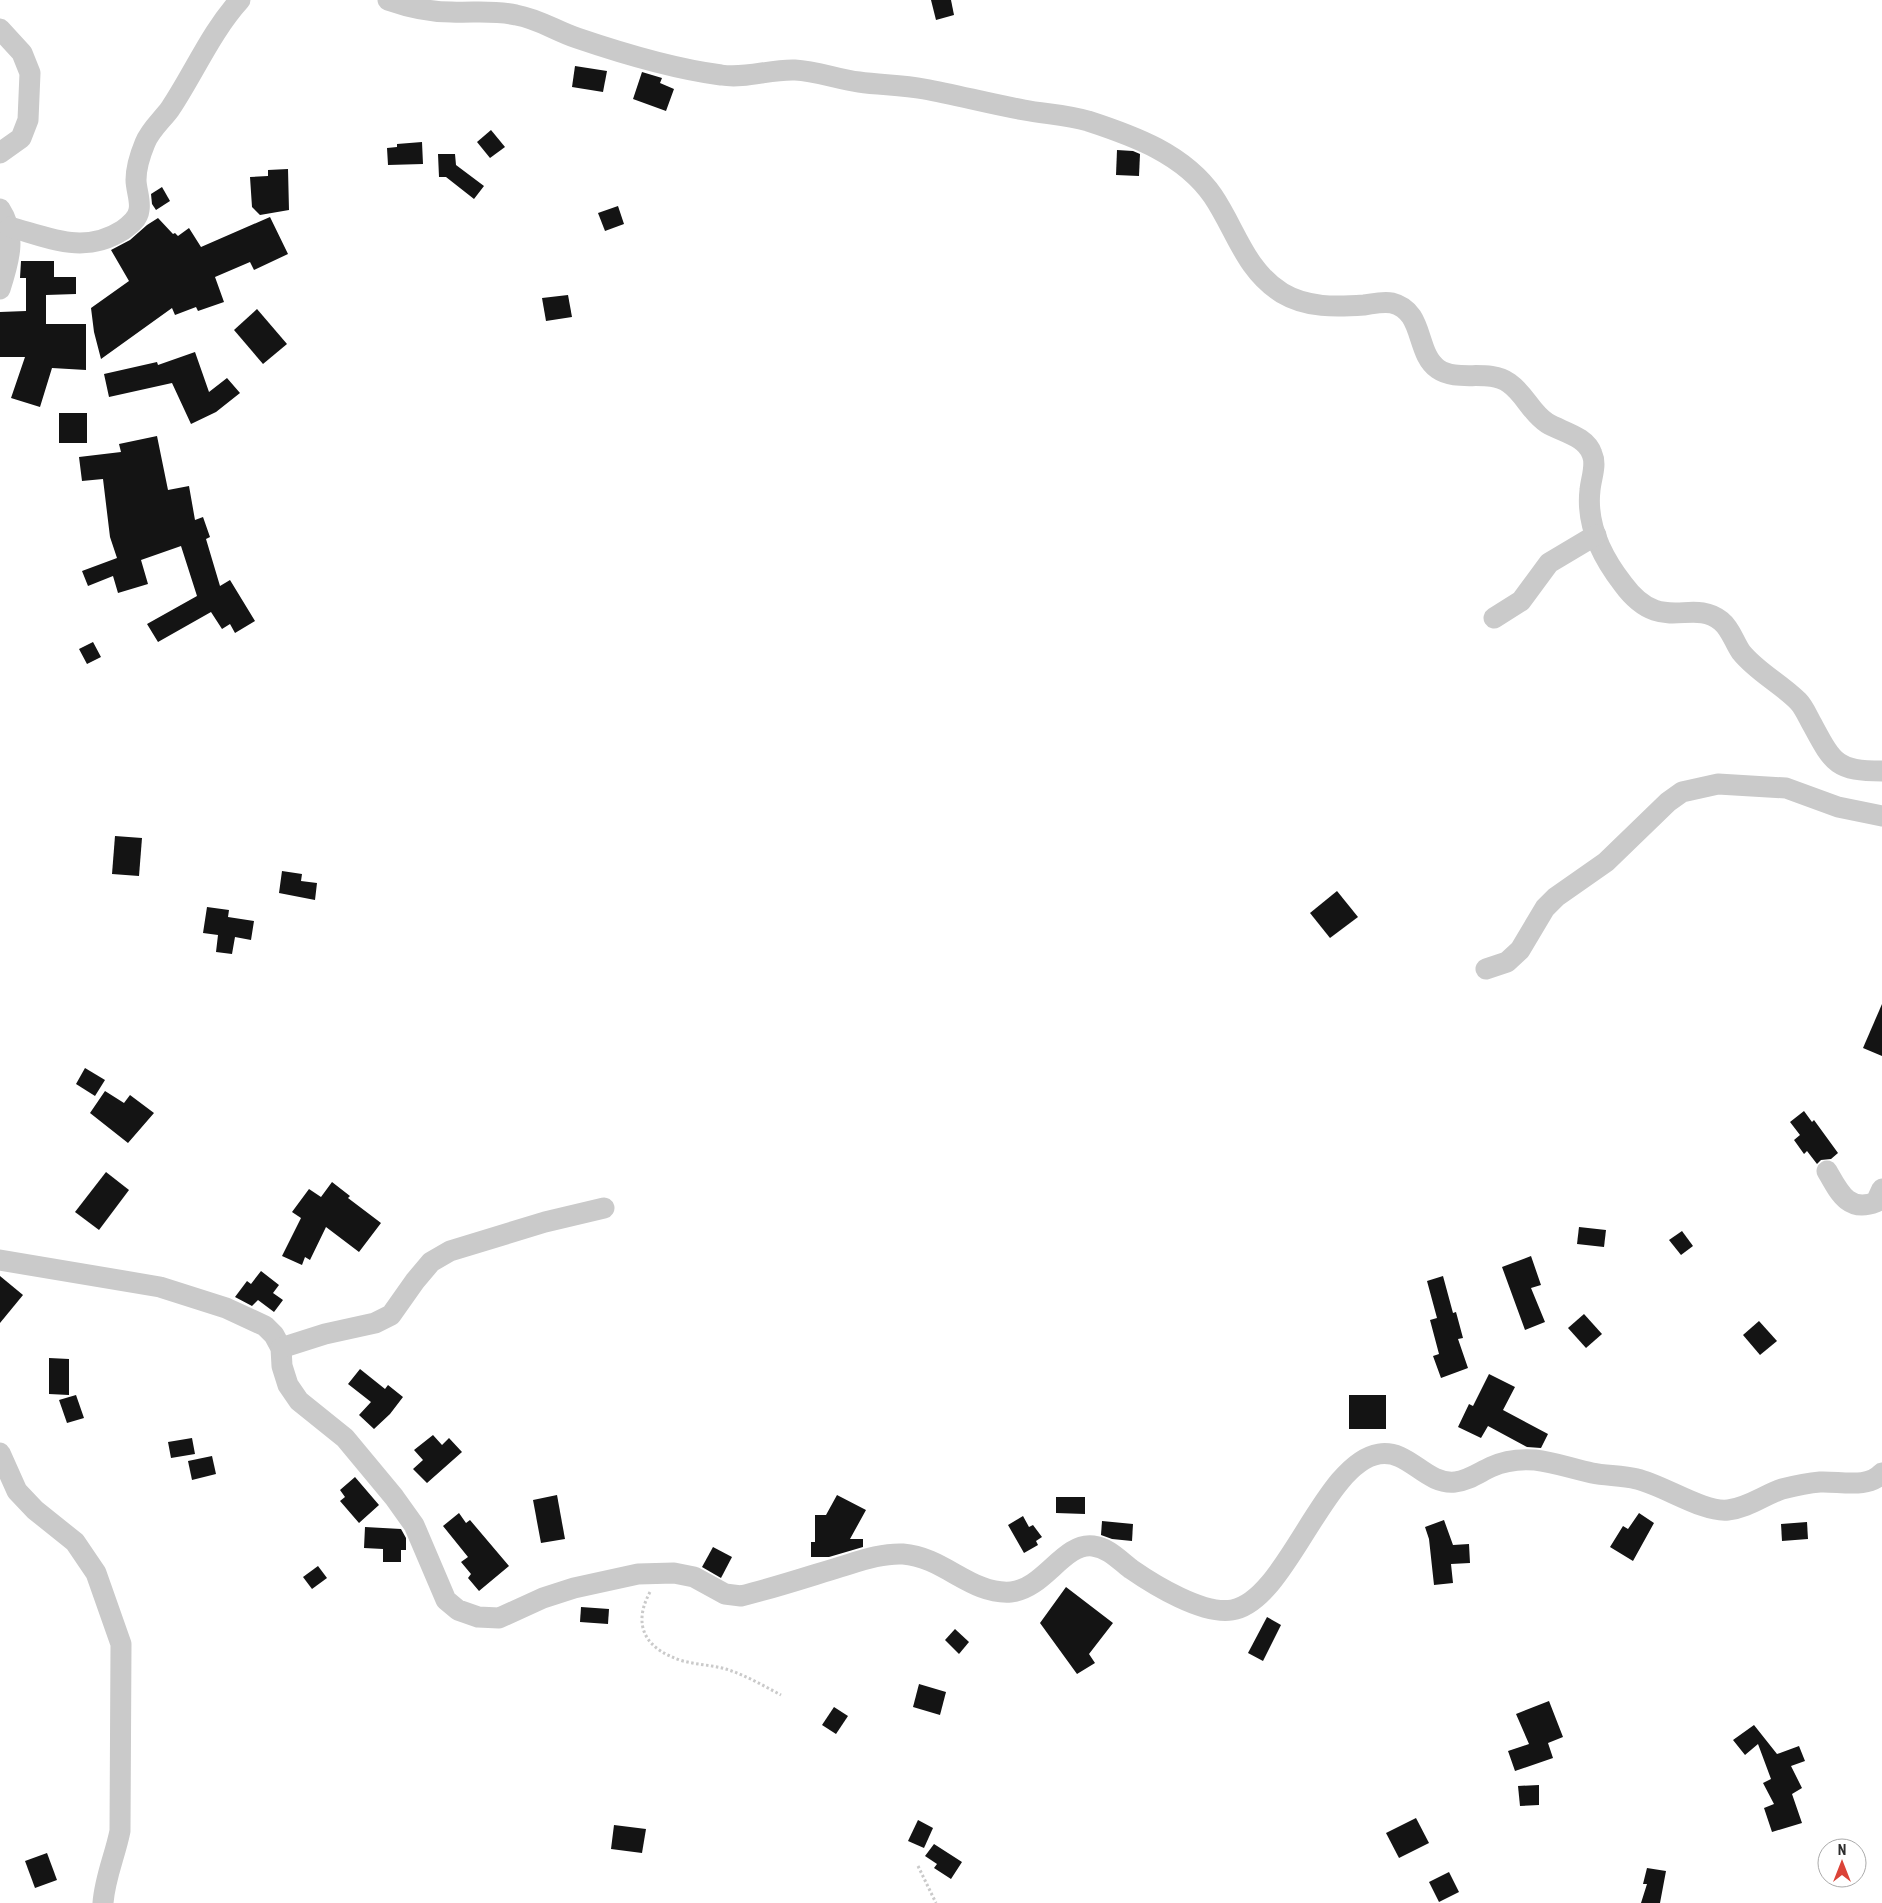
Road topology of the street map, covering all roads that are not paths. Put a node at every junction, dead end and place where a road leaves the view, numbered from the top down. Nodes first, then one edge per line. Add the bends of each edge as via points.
1 (240, 0) edge
2 (388, 0) edge
3 (0, 29) edge
4 (0, 153) edge
5 (5, 218) edge
6 (0, 289) edge
7 (1596, 535) junction
8 (1494, 618) dead end
9 (1882, 771) edge
10 (1882, 816) edge
11 (1486, 969) dead end
12 (1827, 1171) dead end
13 (1882, 1189) edge
14 (604, 1208) dead end
15 (0, 1260) edge
16 (281, 1348) junction
17 (0, 1453) edge
18 (1882, 1473) edge
19 (103, 1903) edge

1 - 5 street via 229,12 170,109 146,139 136,180 140,210 132,224 93,244 72,244
2 - 7 street via 409,8 510,13 529,17 572,37 718,75 738,77 794,70 854,82 919,88 1081,119 1151,144 1199,179 1214,198 1244,256 1283,294 1311,305 1336,307 1392,303 1409,313 1432,365 1443,372 1508,382 1541,420 1587,444 1594,456 1589,511
3 - 4 street via 22,53 30,72 28,120 21,138
5 - 6 street via 11,245
7 - 8 street via 1549,563 1521,601
7 - 9 street via 1619,579 1643,606 1659,613 1702,613 1726,624 1740,651 1800,703 1826,753 1841,766
10 - 11 street via 1838,807 1786,788 1718,784 1682,792 1606,862 1556,897 1541,914 1520,950 1507,962
12 - 13 street via 1842,1196 1854,1204 1866,1206 1876,1202
14 - 16 street via 450,1251 432,1262 391,1314 375,1323
15 - 16 street via 160,1287 188,1295 265,1326
16 - 18 street via 288,1385 299,1401 345,1438 394,1497 414,1525 446,1600 458,1610 478,1617 499,1618 574,1588 638,1574 694,1577 725,1594 741,1596 876,1557 903,1554 933,1560 977,1586 998,1592 1015,1592 1050,1572 1077,1547 1090,1545 1104,1549 1174,1595 1213,1609 1232,1610 1251,1602 1269,1585 1344,1477 1375,1454 1390,1453 1406,1459 1438,1480 1455,1482 1494,1466 1533,1460 1595,1474 1636,1478 1712,1509 1727,1510 1748,1505 1782,1489 1818,1482 1864,1482 1878,1478
17 - 19 street via 17,1491 75,1542 96,1573 120,1644 120,1831 106,1875

